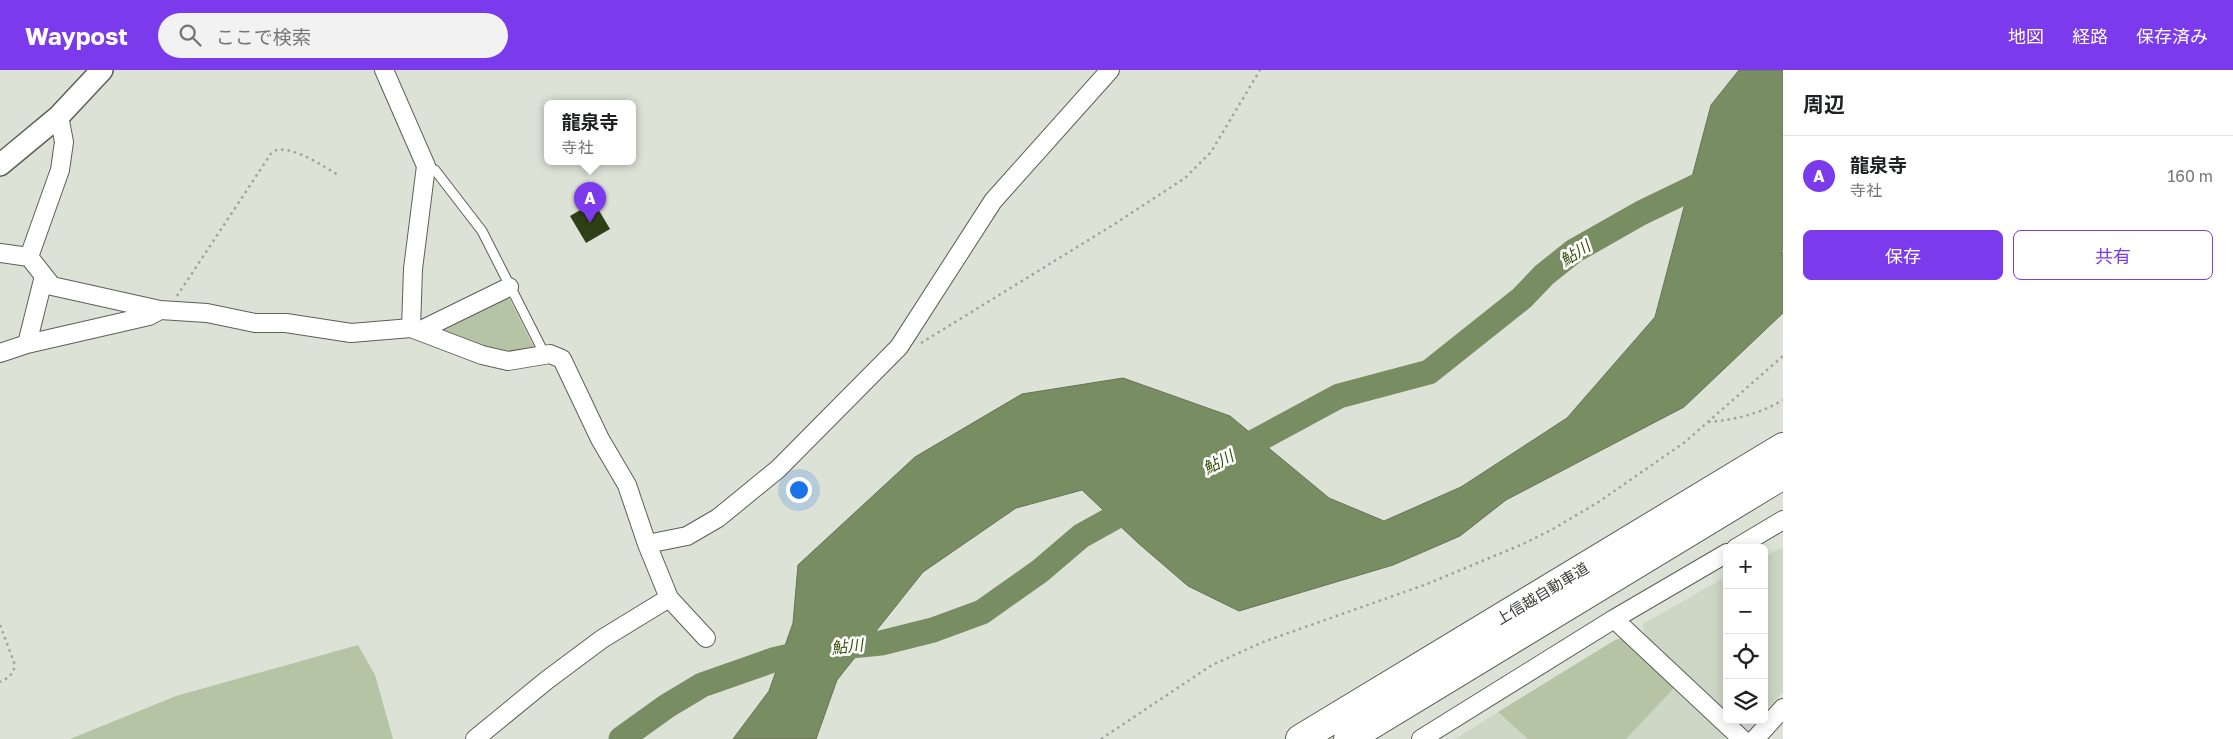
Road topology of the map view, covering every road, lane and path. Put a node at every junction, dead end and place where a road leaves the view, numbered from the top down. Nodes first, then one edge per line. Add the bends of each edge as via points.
1 (102, 70) edge
2 (384, 70) edge
3 (1110, 70) edge
4 (1260, 70) edge
5 (59, 116) junction
6 (0, 165) edge
7 (426, 166) junction
8 (340, 176) dead end
9 (0, 253) edge
10 (29, 257) junction
11 (44, 276) junction
12 (509, 287) junction
13 (164, 310) junction
14 (415, 330) junction
15 (28, 344) junction
16 (899, 347) junction
17 (0, 354) edge
18 (544, 355) junction
19 (1783, 356) edge
20 (1783, 400) edge
21 (1706, 423) junction
22 (1783, 447) edge
23 (1783, 475) edge
24 (1783, 520) edge
25 (646, 544) junction
26 (1743, 544) edge
27 (1723, 555) edge
28 (669, 598) junction
29 (1614, 619) junction
30 (0, 625) edge
31 (706, 638) dead end
32 (0, 682) edge
33 (1783, 708) edge
34 (475, 739) edge
35 (1102, 739) edge
36 (1300, 739) edge
37 (1348, 739) edge
38 (1421, 739) edge
39 (1742, 739) edge
40 (1755, 739) edge

1 - 5 street
2 - 7 street
3 - 16 street via 993,201
4 - 16 path via 1211,152 1185,178 920,344
5 - 6 street
5 - 10 street via 64,142 60,170
7 - 12 lane via 435,170 482,230
7 - 14 street via 413,269
8 - 13 path via 289,149 279,148 272,152
9 - 10 street
10 - 11 street
11 - 13 street via 52,286
11 - 15 street
12 - 14 street
12 - 18 lane
13 - 14 street via 351,332
13 - 15 street
14 - 18 street via 482,355 508,361
15 - 17 street
16 - 25 street via 778,469 718,518 687,536
18 - 25 street via 562,359 626,485
19 - 21 path
20 - 21 path via 1736,420
21 - 35 path via 1685,442 1554,529 1427,584 1263,642 1212,665
22 - 36 highway, 上信越自動車道
23 - 37 highway, 上信越自動車道
24 - 26 street
25 - 28 street
27 - 29 street
28 - 31 street
28 - 34 street via 602,639
29 - 38 street
29 - 39 street
30 - 32 path via 15,665 14,672
33 - 40 street

